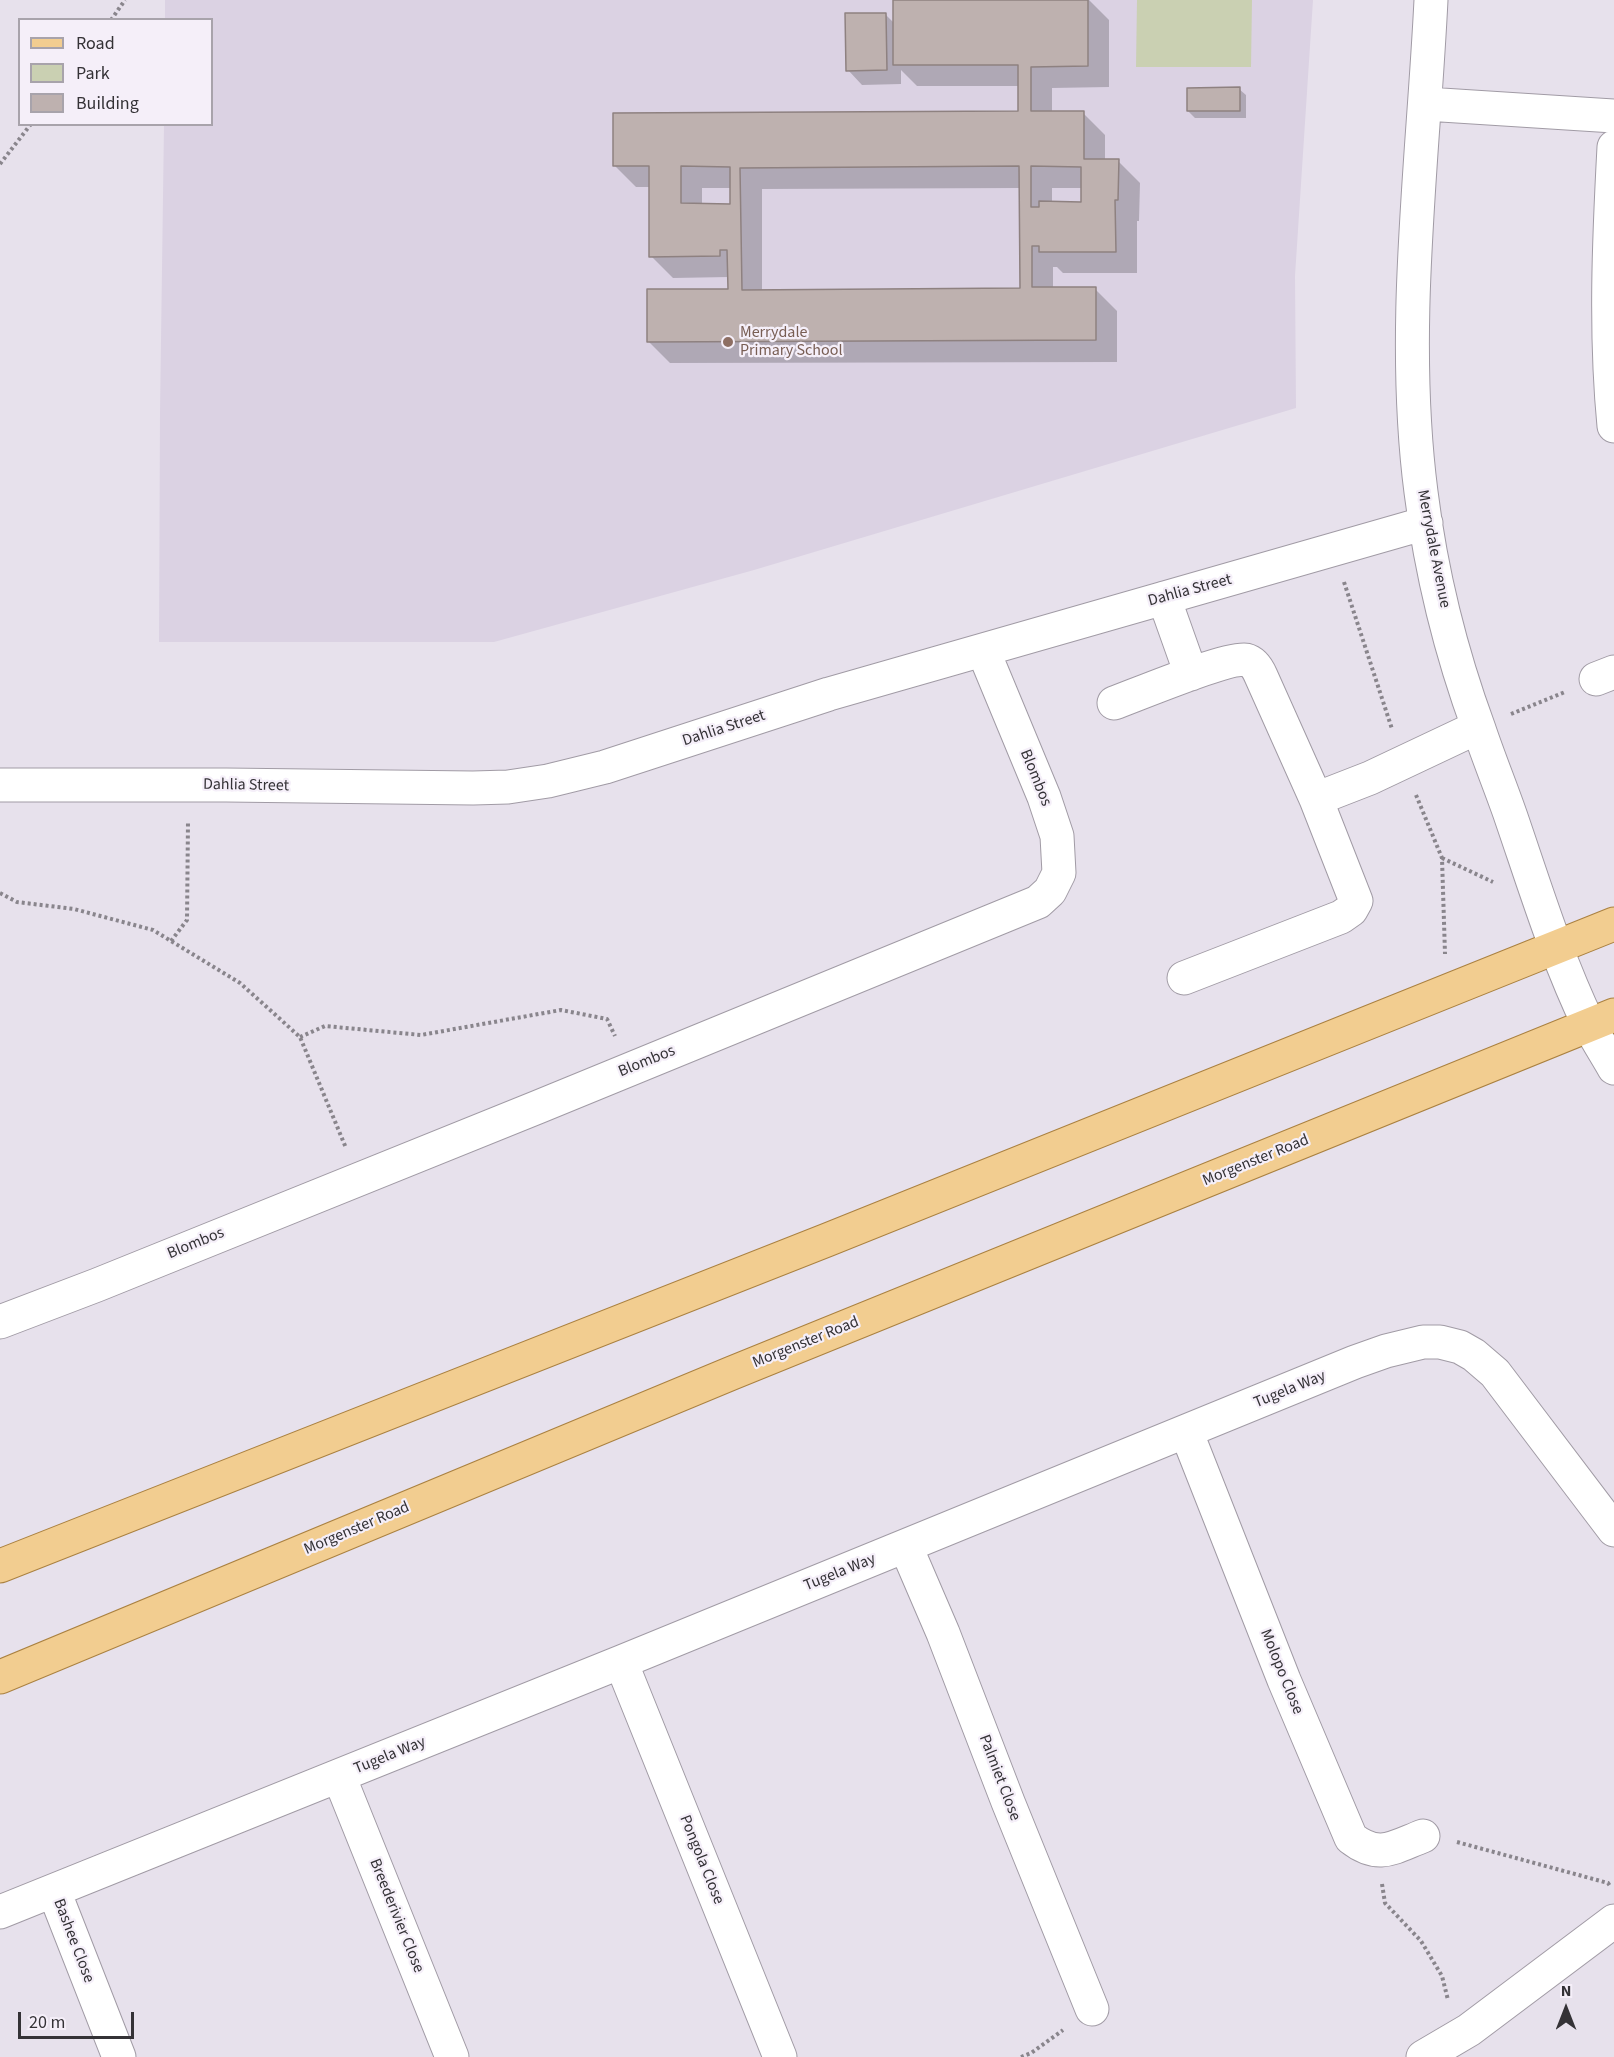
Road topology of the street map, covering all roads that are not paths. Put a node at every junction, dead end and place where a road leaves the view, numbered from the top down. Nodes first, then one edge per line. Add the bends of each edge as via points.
1 (1431, 0) edge
2 (1426, 104) junction
3 (1614, 116) edge
4 (1614, 147) edge
5 (1611, 346) edge
6 (1614, 426) edge
7 (1426, 523) junction
8 (1164, 598) junction
9 (983, 650) junction
10 (1191, 675) junction
11 (1114, 703) dead end
12 (1478, 727) junction
13 (0, 785) edge
14 (1316, 799) junction
15 (1614, 924) edge
16 (1556, 946) junction
17 (1184, 978) dead end
18 (1602, 1020) edge
19 (1614, 1068) edge
20 (0, 1322) edge
21 (1186, 1431) junction
22 (1614, 1530) edge
23 (906, 1547) junction
24 (0, 1566) edge
25 (621, 1662) junction
26 (0, 1677) edge
27 (339, 1776) junction
28 (1423, 1836) road end
29 (54, 1891) junction
30 (0, 1912) edge
31 (1614, 1921) edge
32 (1092, 2009) road end
33 (1433, 2055) edge
34 (120, 2057) edge
35 (452, 2057) edge
36 (780, 2057) edge

1 - 2 street, Merrydale Avenue
2 - 3 street
2 - 7 street, Merrydale Avenue via 1412,346
4 - 5 street
5 - 6 street
7 - 8 street, Dahlia Street
7 - 12 street, Merrydale Avenue via 1449,633
8 - 9 street, Dahlia Street
8 - 10 street
9 - 13 street, Dahlia Street via 829,694 605,767 508,787
9 - 20 street, Blombos via 1058,836 1059,873 1050,891 1038,902
10 - 11 street
10 - 14 street via 1233,660 1252,662 1262,676
12 - 14 street
12 - 16 street, Merrydale Avenue
14 - 17 street via 1356,901 1352,910
15 - 16 main road
16 - 18 street, Merrydale Avenue
16 - 24 main road via 849,1231
18 - 19 street, Merrydale Avenue
18 - 26 main road, Morgenster Road via 743,1369
21 - 22 street, Tugela Way via 1386,1351 1440,1342 1460,1347 1495,1373
21 - 23 street, Tugela Way
21 - 28 street, Molopo Close via 1284,1680 1352,1838 1376,1851
23 - 25 street, Tugela Way
23 - 32 street, Palmiet Close
25 - 27 street, Tugela Way
25 - 36 street, Pongola Close
27 - 29 street, Tugela Way
27 - 35 street, Breederivier Close
29 - 30 street, Tugela Way
29 - 34 street, Bashee Close
31 - 33 street

